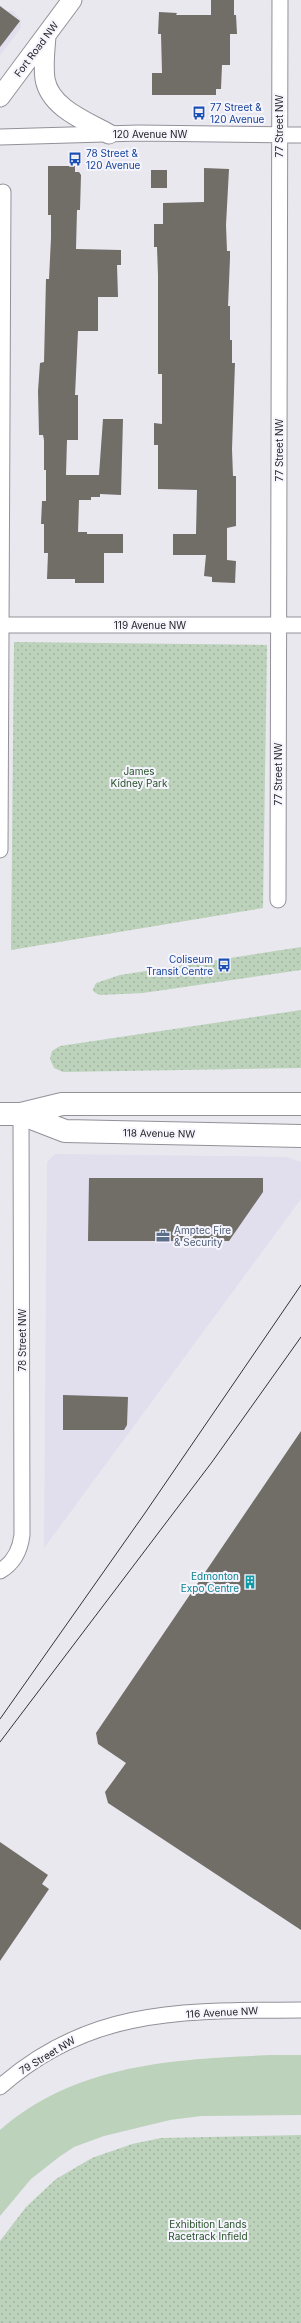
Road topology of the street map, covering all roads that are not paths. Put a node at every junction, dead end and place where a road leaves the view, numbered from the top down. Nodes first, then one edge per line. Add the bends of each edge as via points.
1 (72, 0) edge
2 (280, 0) edge
3 (46, 36) junction
4 (0, 97) edge
5 (109, 134) junction
6 (279, 135) junction
7 (301, 135) edge
8 (0, 138) edge
9 (3, 192) dead end
10 (0, 624) edge
11 (279, 625) junction
12 (301, 625) edge
13 (0, 850) edge
14 (278, 900) dead end
15 (301, 1104) edge
16 (10, 1114) edge
17 (301, 1136) edge
18 (5, 1567) edge
19 (301, 2010) edge
20 (144, 2018) joint
21 (0, 2087) edge

1 - 3 street, Fort Road NW
2 - 6 street, 77 Street NW
3 - 4 street, Fort Road NW
3 - 5 street via 45,79 50,94 68,111
5 - 6 street, 120 Avenue NW
5 - 8 street, 120 Avenue NW
6 - 7 street, 120 Avenue NW
6 - 11 street, 77 Street NW
9 - 10 street
10 - 11 street, 119 Avenue NW
10 - 13 street
11 - 12 street, 119 Avenue NW
11 - 14 street, 77 Street NW
15 - 16 main road via 62,1104
16 - 17 main road, 118 Avenue NW via 65,1131
16 - 18 street, 78 Street NW via 22,1535 19,1550
19 - 20 street, 116 Avenue NW via 223,2011
20 - 21 street, 79 Street NW via 94,2030 72,2039 36,2059

